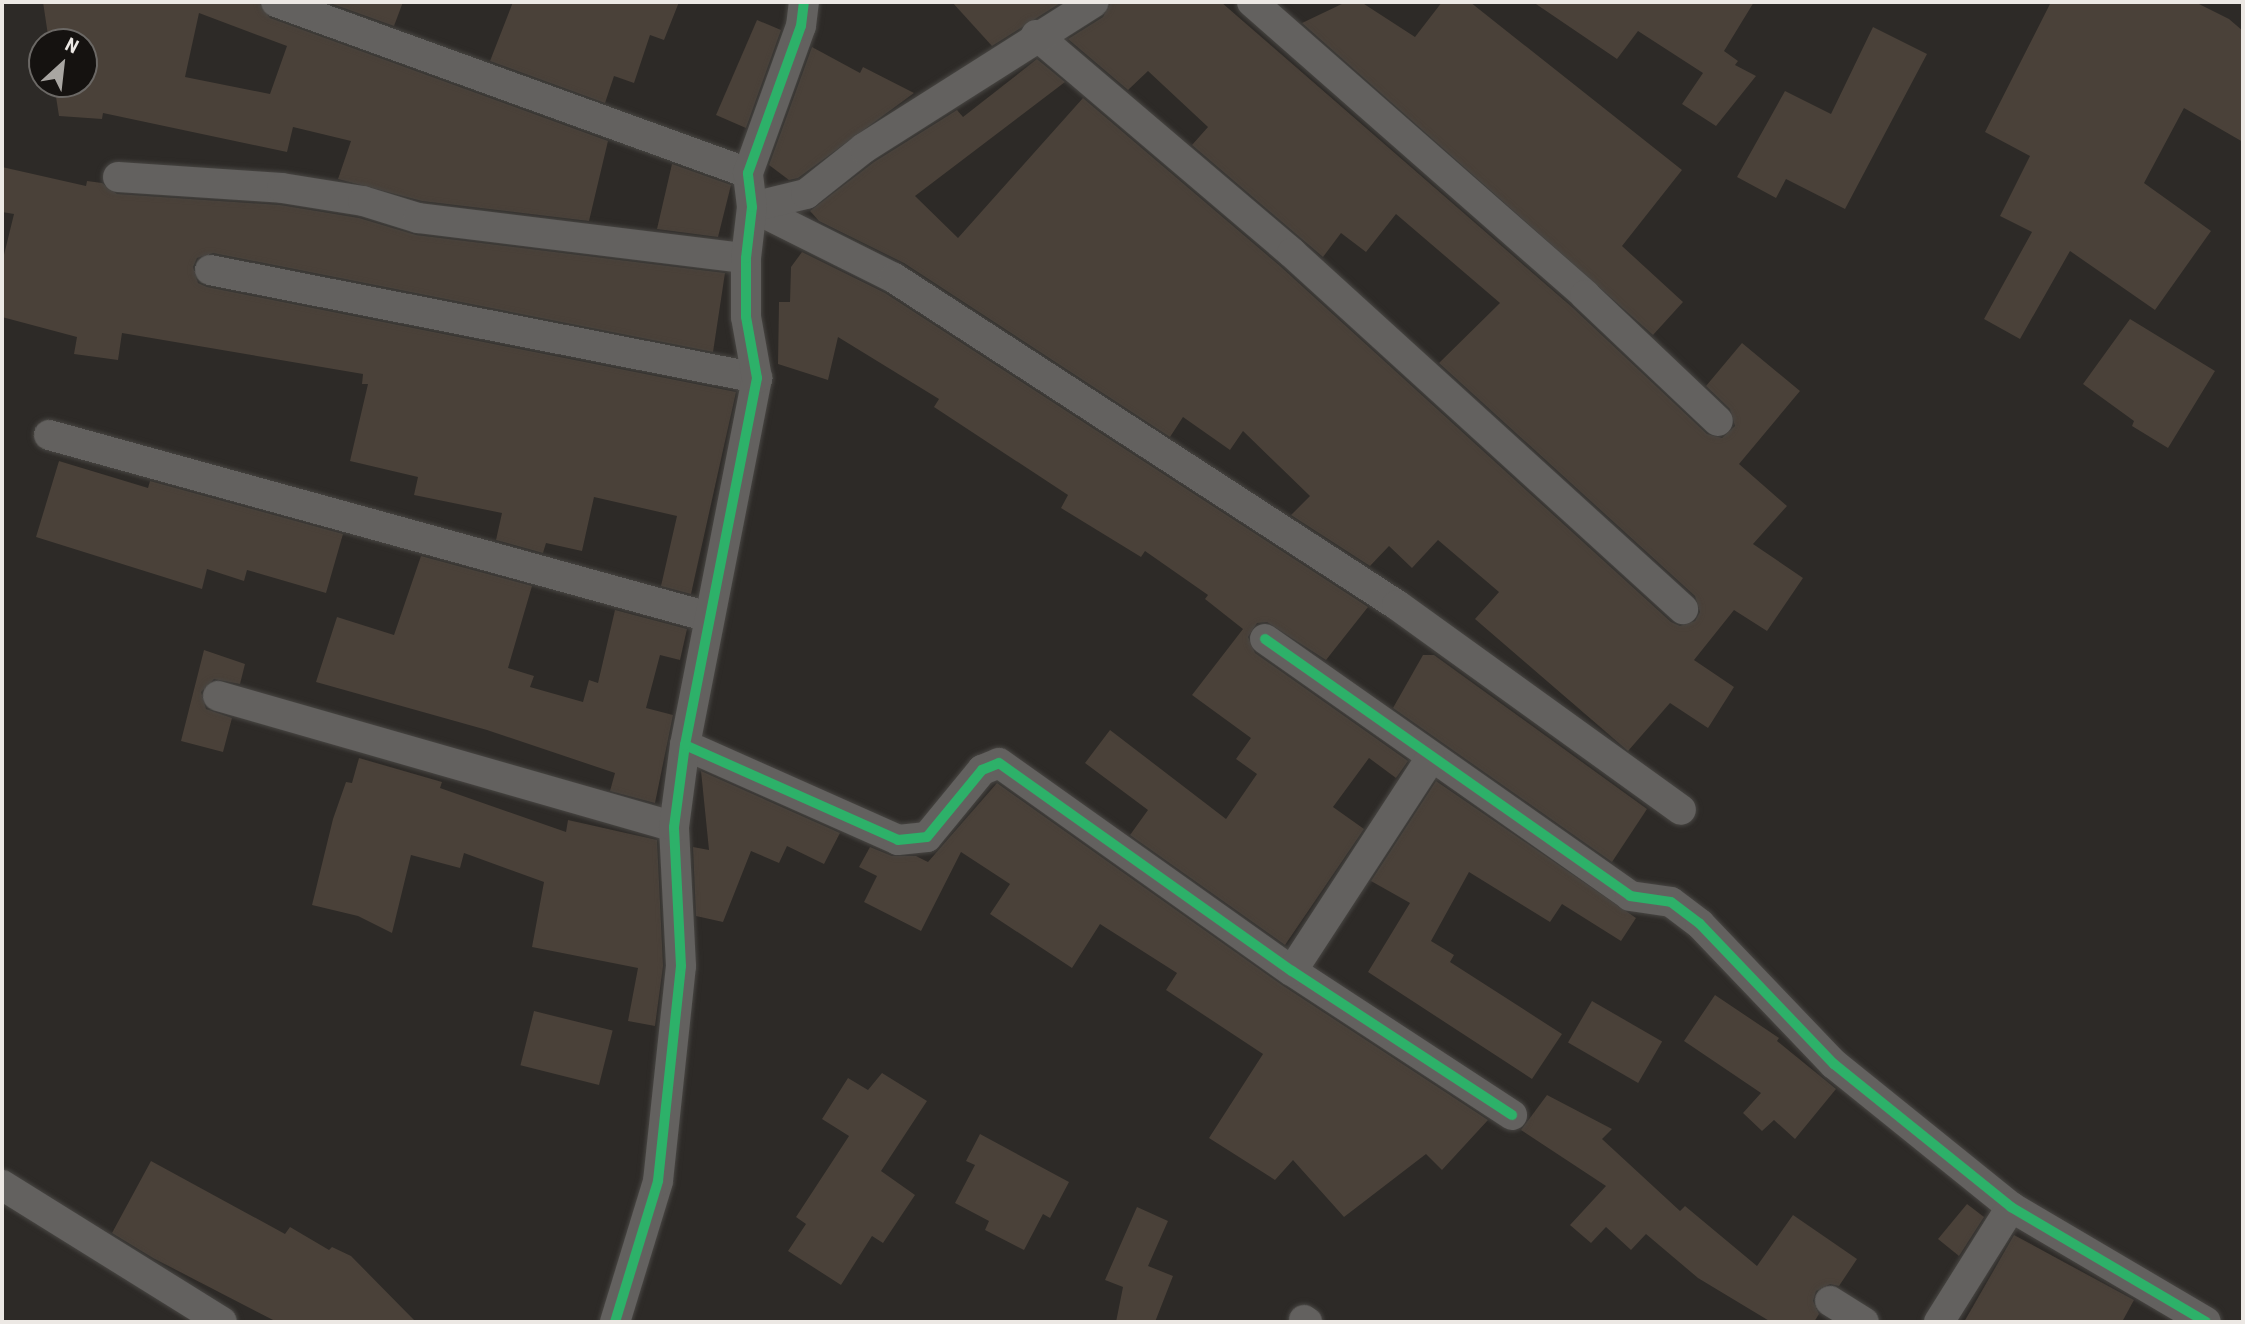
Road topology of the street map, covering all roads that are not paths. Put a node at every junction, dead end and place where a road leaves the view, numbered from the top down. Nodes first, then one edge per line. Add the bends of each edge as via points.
1 (276, 2) edge
2 (804, 2) edge
3 (1094, 2) edge
4 (1252, 2) edge
5 (1036, 35) junction
6 (748, 173) junction
7 (118, 177) dead end
8 (752, 206) junction
9 (746, 258) junction
10 (209, 270) dead end
11 (757, 378) junction
12 (1718, 421) dead end
13 (49, 435) dead end
14 (1683, 609) dead end
15 (709, 617) junction
16 (1265, 639) dead end
17 (218, 696) dead end
18 (685, 745) junction
19 (1430, 759) junction
20 (1681, 810) dead end
21 (674, 827) junction
22 (1292, 971) junction
23 (1512, 1115) dead end
24 (2, 1185) edge
25 (2011, 1207) junction
26 (1830, 1301) dead end
27 (222, 1322) edge
28 (615, 1322) edge
29 (1864, 1322) edge
30 (1939, 1322) edge
31 (2206, 1322) edge

1 - 6 street
2 - 6 street via 801,26
3 - 5 street
4 - 12 street via 1585,295
5 - 8 street via 864,148 806,194
5 - 14 street via 1292,253
6 - 8 street
7 - 9 street via 282,188 363,201 418,218
8 - 9 street
8 - 20 street via 906,285 1397,605
9 - 11 street via 746,317
10 - 11 street
11 - 15 street
13 - 15 street
15 - 18 street
16 - 19 street
17 - 21 street
18 - 21 street
18 - 22 street via 898,840 927,837 982,770 999,763
19 - 22 street
19 - 25 street via 1630,896 1671,902 1700,924 1834,1064
21 - 28 street via 681,966 658,1181
22 - 23 street
24 - 27 street
25 - 30 street
25 - 31 street
26 - 29 street

